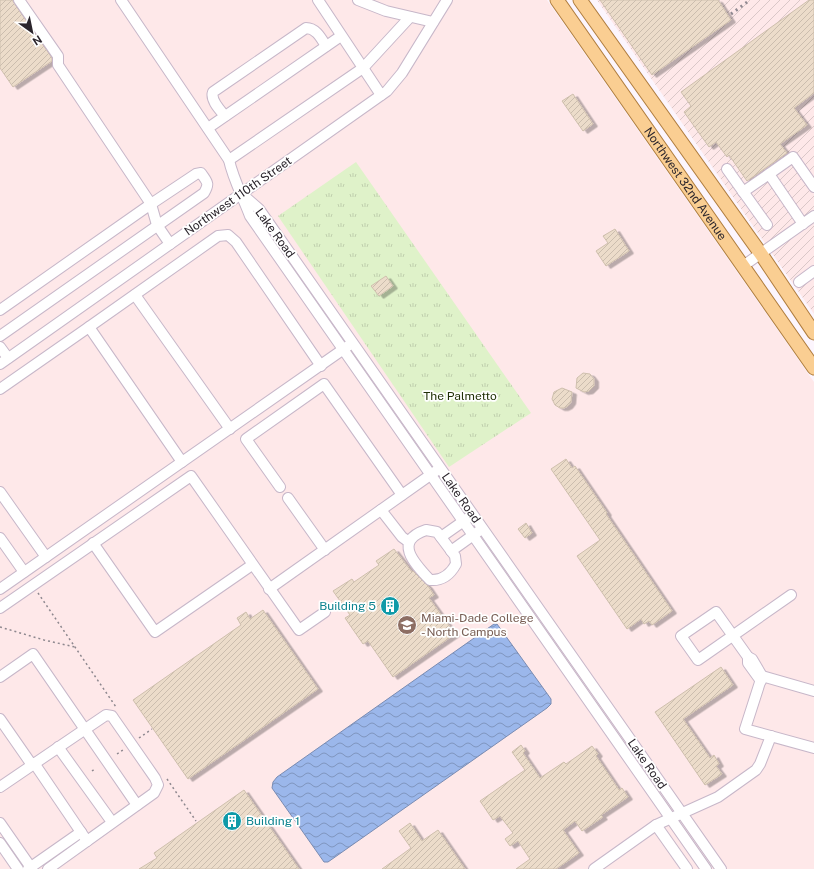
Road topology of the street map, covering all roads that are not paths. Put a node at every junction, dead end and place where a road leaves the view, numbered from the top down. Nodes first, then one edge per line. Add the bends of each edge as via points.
1 (19, 0) edge
2 (121, 0) edge
3 (318, 0) edge
4 (358, 0) edge
5 (447, 0) edge
6 (557, 0) edge
7 (580, 0) edge
8 (410, 17) junction
9 (433, 22) junction
10 (341, 36) junction
11 (326, 46) junction
12 (363, 68) junction
13 (381, 95) junction
14 (225, 116) junction
15 (208, 128) junction
16 (228, 160) junction
17 (727, 169) dead end
18 (769, 174) junction
19 (813, 185) edge
20 (743, 192) junction
21 (242, 194) junction
22 (150, 204) junction
23 (814, 216) edge
24 (803, 224) junction
25 (157, 225) junction
26 (767, 225) dead end
27 (170, 244) junction
28 (761, 254) junction
29 (743, 266) junction
30 (814, 271) edge
31 (799, 282) dead end
32 (135, 295) junction
33 (0, 310) edge
34 (89, 327) junction
35 (814, 333) edge
36 (0, 336) edge
37 (353, 343) junction
38 (0, 347) edge
39 (343, 350) junction
40 (4, 361) edge
41 (321, 366) junction
42 (814, 368) edge
43 (0, 389) edge
44 (230, 429) junction
45 (182, 462) junction
46 (441, 468) junction
47 (431, 475) junction
48 (280, 487) dead end
49 (0, 492) edge
50 (402, 495) junction
51 (288, 498) dead end
52 (381, 510) junction
53 (473, 514) junction
54 (463, 521) junction
55 (483, 528) junction
56 (473, 535) junction
57 (441, 537) junction
58 (0, 538) edge
59 (69, 541) junction
60 (409, 542) junction
61 (93, 543) junction
62 (325, 550) junction
63 (451, 551) junction
64 (78, 554) junction
65 (46, 557) junction
66 (252, 565) junction
67 (24, 572) junction
68 (1, 586) edge
69 (269, 589) junction
70 (790, 595) dead end
71 (0, 608) edge
72 (325, 612) dead end
73 (733, 636) junction
74 (0, 677) edge
75 (762, 679) junction
76 (814, 691) edge
77 (0, 719) edge
78 (85, 729) junction
79 (771, 736) junction
80 (58, 747) junction
81 (814, 748) edge
82 (33, 764) junction
83 (0, 787) edge
84 (137, 805) junction
85 (682, 814) junction
86 (671, 818) junction
87 (112, 822) junction
88 (0, 823) edge
89 (656, 825) junction
90 (84, 836) junction
91 (0, 843) edge
92 (30, 868) edge
93 (18, 869) edge
94 (48, 869) edge
95 (594, 869) edge
96 (687, 869) edge
97 (706, 869) edge
98 (721, 869) edge

1 - 22 street via 58,56 58,66
2 - 15 street
3 - 10 street
4 - 8 street
5 - 9 street, Northwest 110th Street
6 - 29 main road, Northwest 32nd Avenue
7 - 28 main road, Northwest 32nd Avenue
8 - 9 street
8 - 12 street
9 - 13 street, Northwest 110th Street via 402,73
10 - 11 street
10 - 12 street
11 - 14 street
11 - 14 street via 315,30 306,28 213,92 212,98
12 - 13 street
12 - 16 street
13 - 21 street, Northwest 110th Street
14 - 15 street
15 - 16 street
16 - 21 street
17 - 20 street
18 - 19 street via 793,157
18 - 20 street
18 - 24 street
20 - 26 street
21 - 27 street, Northwest 110th Street
21 - 37 street, Lake Road via 260,209
21 - 39 street, Lake Road via 250,216
22 - 25 street
22 - 25 street via 196,174 201,173 208,183 204,193
22 - 33 street
23 - 24 street
24 - 28 street
25 - 27 street
25 - 36 street
27 - 40 street, Northwest 110th Street
28 - 29 street
28 - 35 main road, Northwest 32nd Avenue
29 - 42 main road, Northwest 32nd Avenue
30 - 31 street
32 - 34 street
32 - 41 street via 218,236 228,236 236,242
32 - 44 street
34 - 43 street
34 - 45 street
37 - 39 street
37 - 46 street, Lake Road
38 - 40 street
39 - 41 street
39 - 47 street, Lake Road
41 - 44 street
44 - 45 street
45 - 59 street
46 - 47 street
46 - 53 street, Lake Road
47 - 50 street
47 - 54 street, Lake Road
48 - 50 street via 246,439 324,384
49 - 65 street
50 - 52 street
51 - 62 street
52 - 60 street
52 - 62 street
53 - 54 street
53 - 55 street, Lake Road
54 - 56 street, Lake Road
54 - 57 street
55 - 56 street
55 - 85 street, Lake Road
56 - 63 street
56 - 86 street, Lake Road
57 - 60 street via 437,532 426,530 416,533
57 - 63 street
58 - 67 street
59 - 64 street
59 - 65 street
60 - 63 street via 409,554 430,580 446,577 452,570 456,564
61 - 64 street
61 - 66 street via 154,632
61 - 66 street via 191,476
62 - 69 street
64 - 71 street
65 - 67 street
66 - 69 street
67 - 68 street
69 - 72 street via 299,630
70 - 73 street
73 - 73 street via 716,612 681,636 698,660
73 - 75 street via 752,659
74 - 78 street via 34,654
75 - 76 street
75 - 79 street via 745,729
77 - 82 street
78 - 80 street
78 - 84 street
78 - 84 street via 103,716 112,716 155,778 157,789
79 - 81 street
79 - 85 street via 756,770 718,797
80 - 82 street
80 - 87 street
82 - 83 street
82 - 90 street
84 - 87 street
85 - 86 street
85 - 98 street, Lake Road
86 - 89 street
86 - 97 street, Lake Road
87 - 90 street
88 - 92 street
89 - 95 street
89 - 96 street
90 - 92 street
90 - 94 street
91 - 93 street

